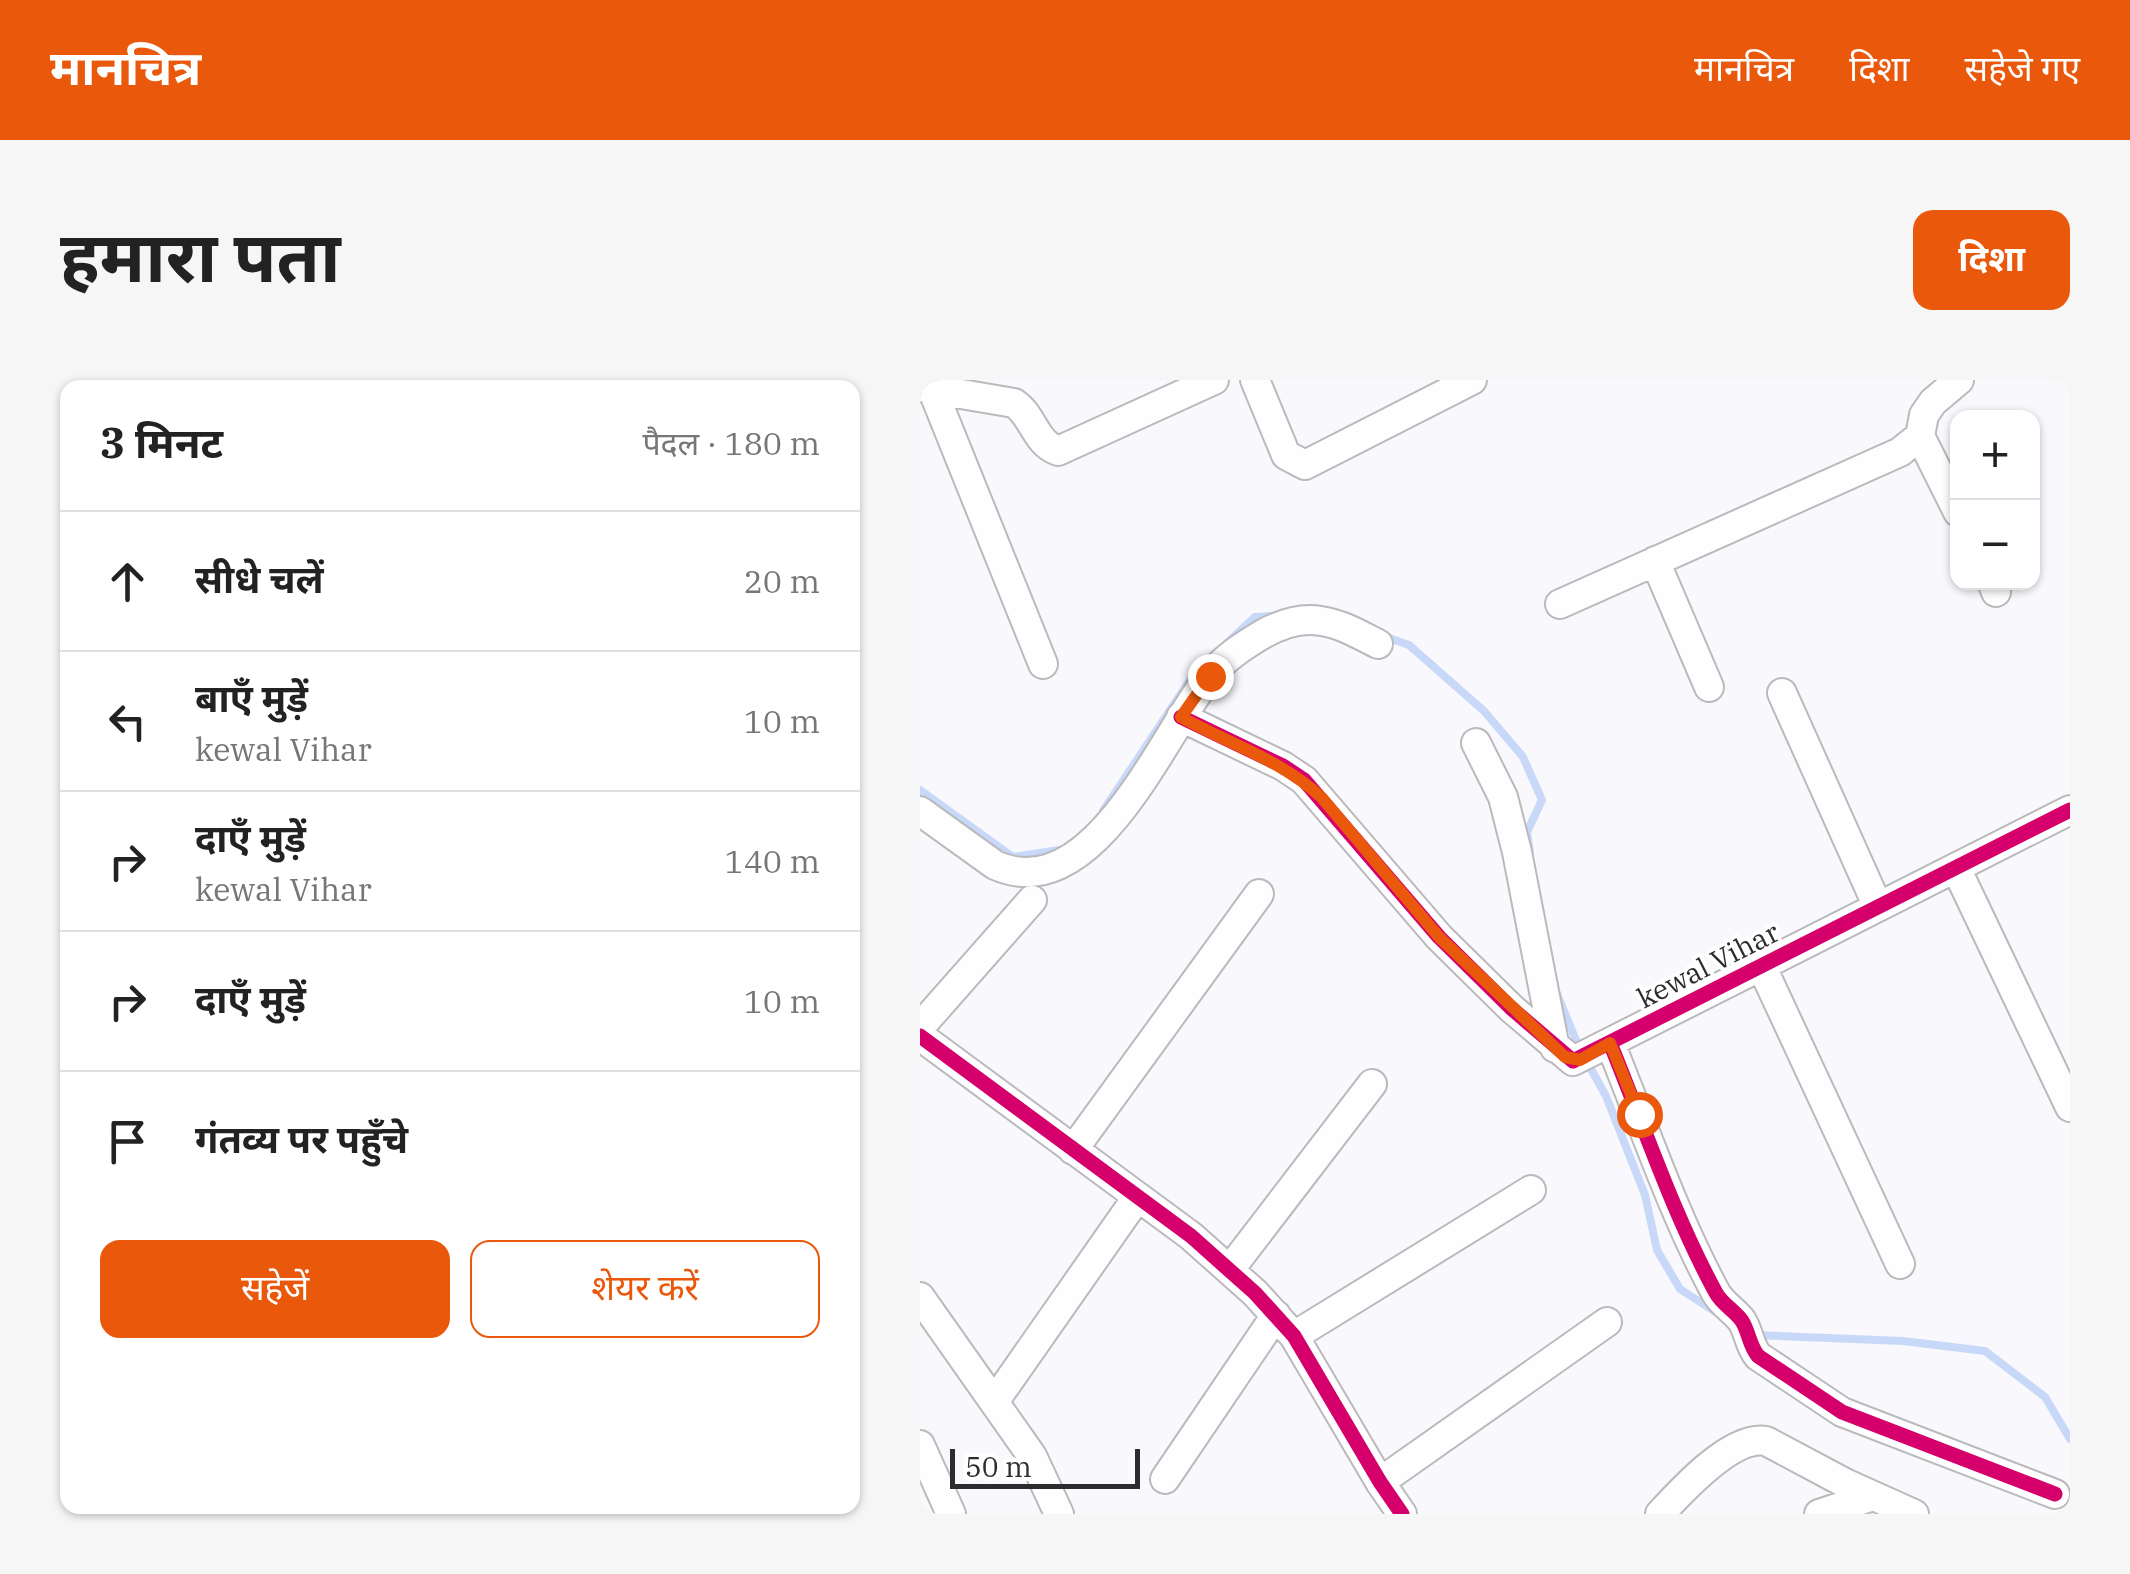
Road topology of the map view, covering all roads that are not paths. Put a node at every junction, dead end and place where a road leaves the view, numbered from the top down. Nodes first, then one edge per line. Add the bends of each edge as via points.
1 (1214, 380) edge
2 (1254, 380) edge
3 (1472, 380) edge
4 (1959, 380) edge
5 (927, 389) edge
6 (1920, 436) junction
7 (1952, 500) edge
8 (1655, 561) junction
9 (1560, 604) dead end
10 (1378, 644) dead end
11 (1042, 664) dead end
12 (1709, 687) dead end
13 (1782, 693) dead end
14 (1181, 717) junction
15 (1476, 742) dead end
16 (920, 810) edge
17 (2070, 810) edge
18 (1956, 868) junction
19 (1258, 894) dead end
20 (1032, 900) dead end
21 (1878, 908) junction
22 (1761, 965) junction
23 (920, 1027) edge
24 (920, 1036) edge
25 (1584, 1051) junction
26 (1372, 1084) dead end
27 (2070, 1107) edge
28 (1073, 1150) junction
29 (1532, 1190) dead end
30 (1136, 1199) junction
31 (1900, 1264) dead end
32 (1231, 1268) junction
33 (920, 1297) edge
34 (1608, 1322) dead end
35 (1285, 1326) junction
36 (994, 1402) junction
37 (920, 1445) edge
38 (1165, 1479) dead end
39 (1380, 1482) junction
40 (2055, 1494) dead end
41 (1873, 1496) junction
42 (951, 1514) edge
43 (1059, 1514) edge
44 (1402, 1514) edge
45 (1660, 1514) edge
46 (1819, 1514) edge
47 (1914, 1514) edge

1 - 5 street via 1058,451 1014,403
2 - 3 street via 1286,455 1305,465
4 - 6 street via 1928,409
5 - 11 street
6 - 7 street
6 - 8 street via 1900,452
8 - 9 street
8 - 12 street
10 - 14 street via 1319,620 1275,627 1224,662
13 - 21 street
14 - 16 street via 1098,838 1049,868 1026,873 995,865
14 - 25 street via 1304,780 1439,937
15 - 25 street via 1503,797
17 - 18 street, kewal Vihar
18 - 21 street, kewal Vihar
18 - 27 street
19 - 28 street
20 - 23 street
21 - 22 street, kewal Vihar
22 - 25 street, kewal Vihar
22 - 31 street
24 - 28 street
25 - 40 street via 1719,1298 1758,1356 1842,1412
26 - 32 street
28 - 30 street
29 - 35 street
30 - 32 street
30 - 36 street
32 - 35 street
33 - 36 street
34 - 39 street
35 - 38 street
35 - 39 street
36 - 43 street via 1032,1456
37 - 42 street
39 - 44 street
41 - 45 street via 1754,1439 1696,1478
41 - 46 street
41 - 47 street

